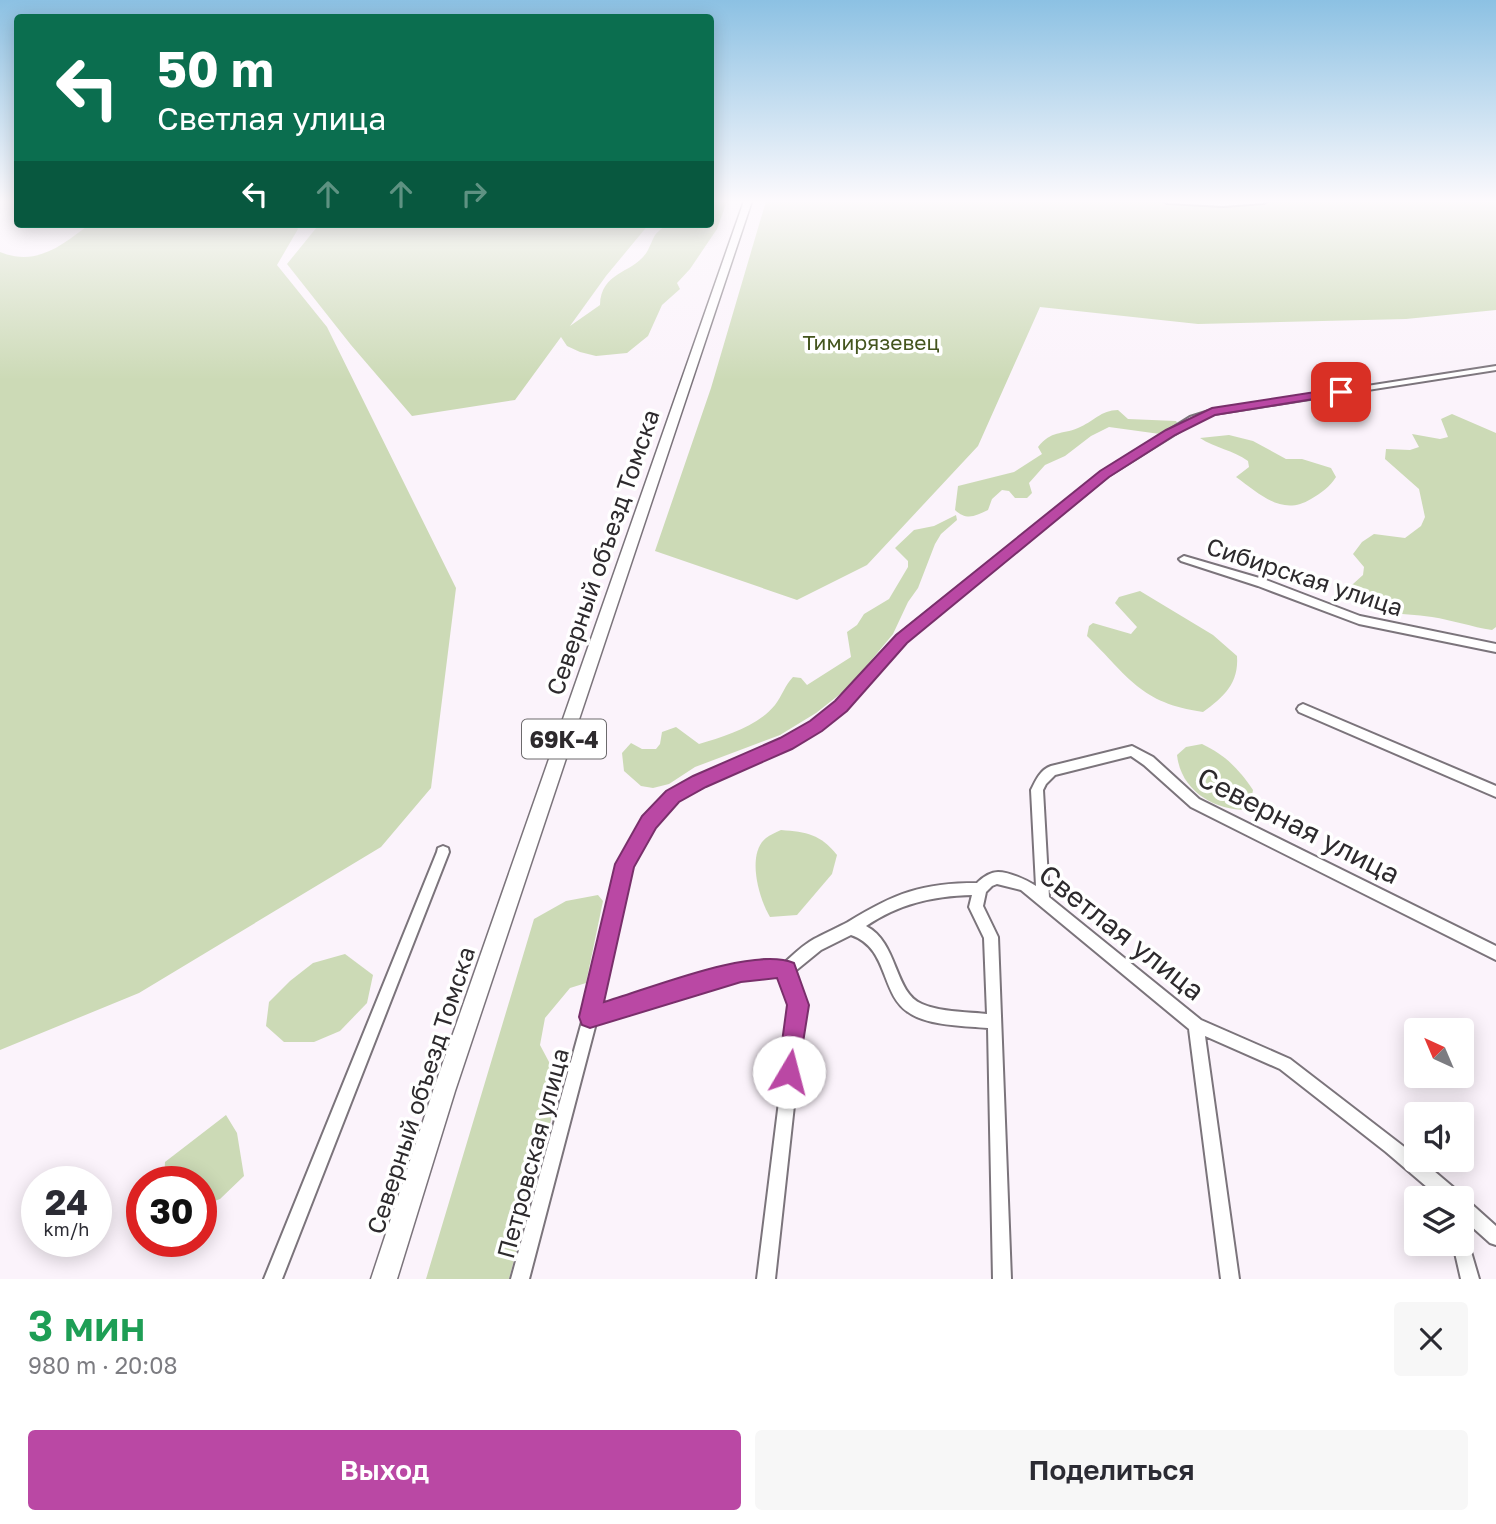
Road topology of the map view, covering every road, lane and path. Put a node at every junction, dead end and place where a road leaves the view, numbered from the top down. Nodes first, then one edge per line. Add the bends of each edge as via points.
1 (728, 261) edge
2 (1496, 368) edge
3 (1184, 559) dead end
4 (1496, 648) edge
5 (1303, 709) dead end
6 (1496, 792) edge
7 (443, 852) dead end
8 (980, 889) junction
9 (1043, 900) junction
10 (851, 928) junction
11 (1496, 953) edge
12 (786, 970) junction
13 (590, 1017) junction
14 (995, 1023) junction
15 (1196, 1025) junction
16 (1438, 1186) edge
17 (1474, 1218) edge
18 (1496, 1237) edge
19 (1464, 1256) edge
20 (273, 1279) edge
21 (384, 1279) edge
22 (520, 1279) edge
23 (766, 1279) edge
24 (1002, 1279) edge
25 (1230, 1279) edge
26 (1470, 1279) edge

1 - 21 main road, Северный объезд Томска / 69К-4 via 443,1091
2 - 13 street, Петровская улица via 1212,412 1105,474 901,639 841,706 816,726 672,797 649,822 625,864
3 - 4 street, Сибирская улица via 1359,621
5 - 6 street
7 - 20 street
8 - 9 street, Светлая улица via 997,878 1012,880
8 - 10 street, Светлая улица via 940,888 911,896 880,908
8 - 14 street via 976,907 990,937
9 - 11 street, Северная улица via 1037,790 1042,780 1051,771 1132,751 1149,760 1168,783 1195,803
9 - 15 street, Светлая улица
10 - 12 street via 816,945
10 - 14 street via 875,939 905,1000 915,1010
12 - 13 street via 741,971
12 - 23 street via 798,1005
13 - 22 street, Петровская улица
14 - 24 street
15 - 16 street, Светлая улица via 1285,1065
15 - 25 street
17 - 18 street
19 - 26 street

